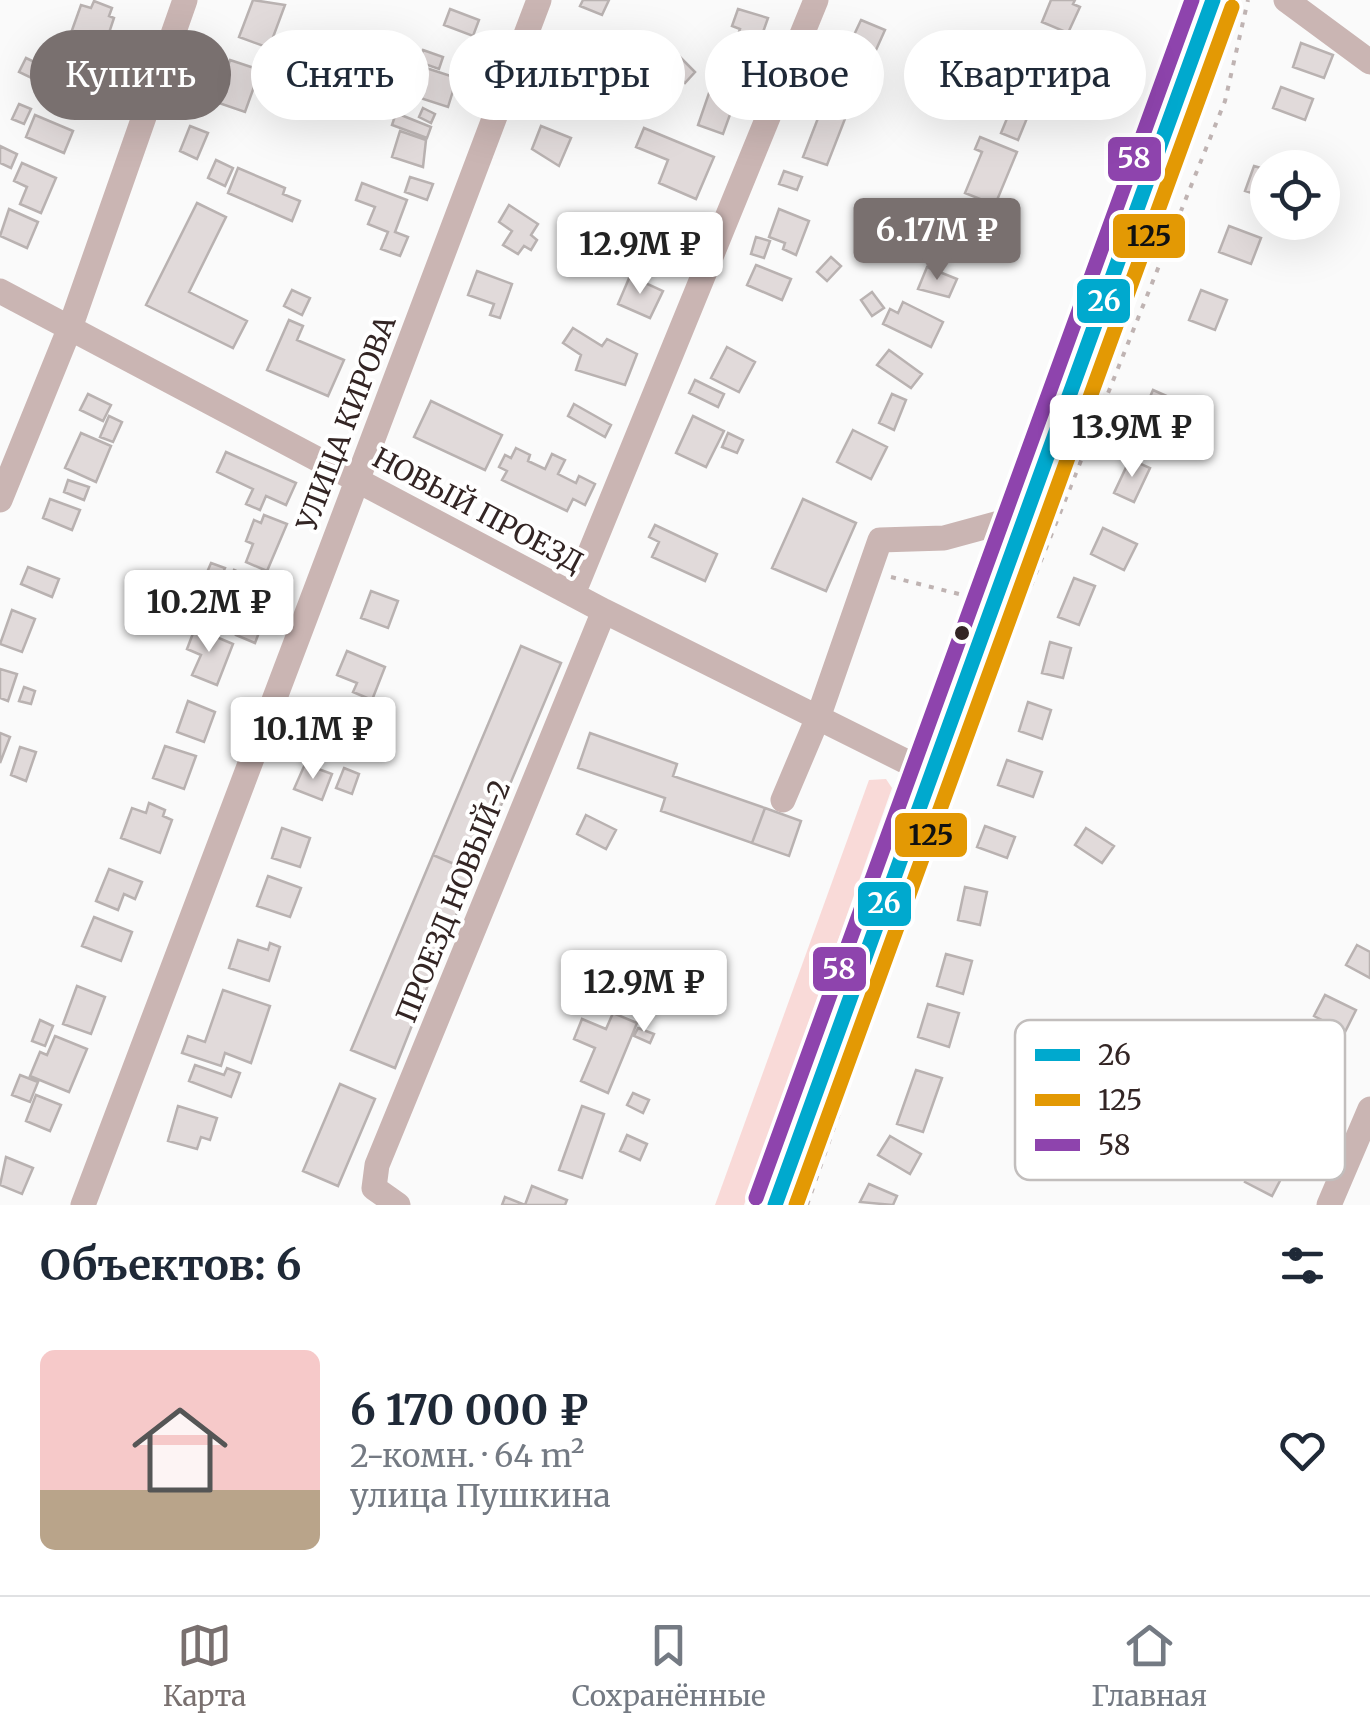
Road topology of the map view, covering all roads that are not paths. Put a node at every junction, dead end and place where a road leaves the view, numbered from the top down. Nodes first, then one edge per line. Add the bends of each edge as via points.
1 (185, 0) edge
2 (539, 0) edge
3 (816, 0) edge
4 (1213, 0) edge
5 (1286, 0) edge
6 (1370, 62) edge
7 (0, 291) edge
8 (71, 325) junction
9 (356, 479) junction
10 (0, 500) edge
11 (1025, 516) junction
12 (573, 594) junction
13 (604, 611) junction
14 (819, 715) junction
15 (931, 774) junction
16 (783, 800) dead end
17 (1370, 1109) edge
18 (1345, 1168) edge
19 (1340, 1180) edge
20 (84, 1205) edge
21 (398, 1205) edge
22 (774, 1205) edge
23 (1329, 1205) edge

1 - 8 street
2 - 9 street, УЛИЦА КИРОВА
3 - 12 street
4 - 11 main road
5 - 6 street
7 - 8 street, НОВЫЙ ПРОЕЗД
8 - 9 street, НОВЫЙ ПРОЕЗД
8 - 10 street
9 - 12 street, НОВЫЙ ПРОЕЗД
9 - 20 street, УЛИЦА КИРОВА
11 - 14 street via 944,538 880,540
11 - 15 main road
12 - 13 street, НОВЫЙ ПРОЕЗД
13 - 14 street, НОВЫЙ ПРОЕЗД
13 - 21 street, ПРОЕЗД НОВЫЙ-2 via 377,1164 374,1188
14 - 15 street, НОВЫЙ ПРОЕЗД
14 - 16 street
15 - 22 main road
17 - 18 street
19 - 23 street

